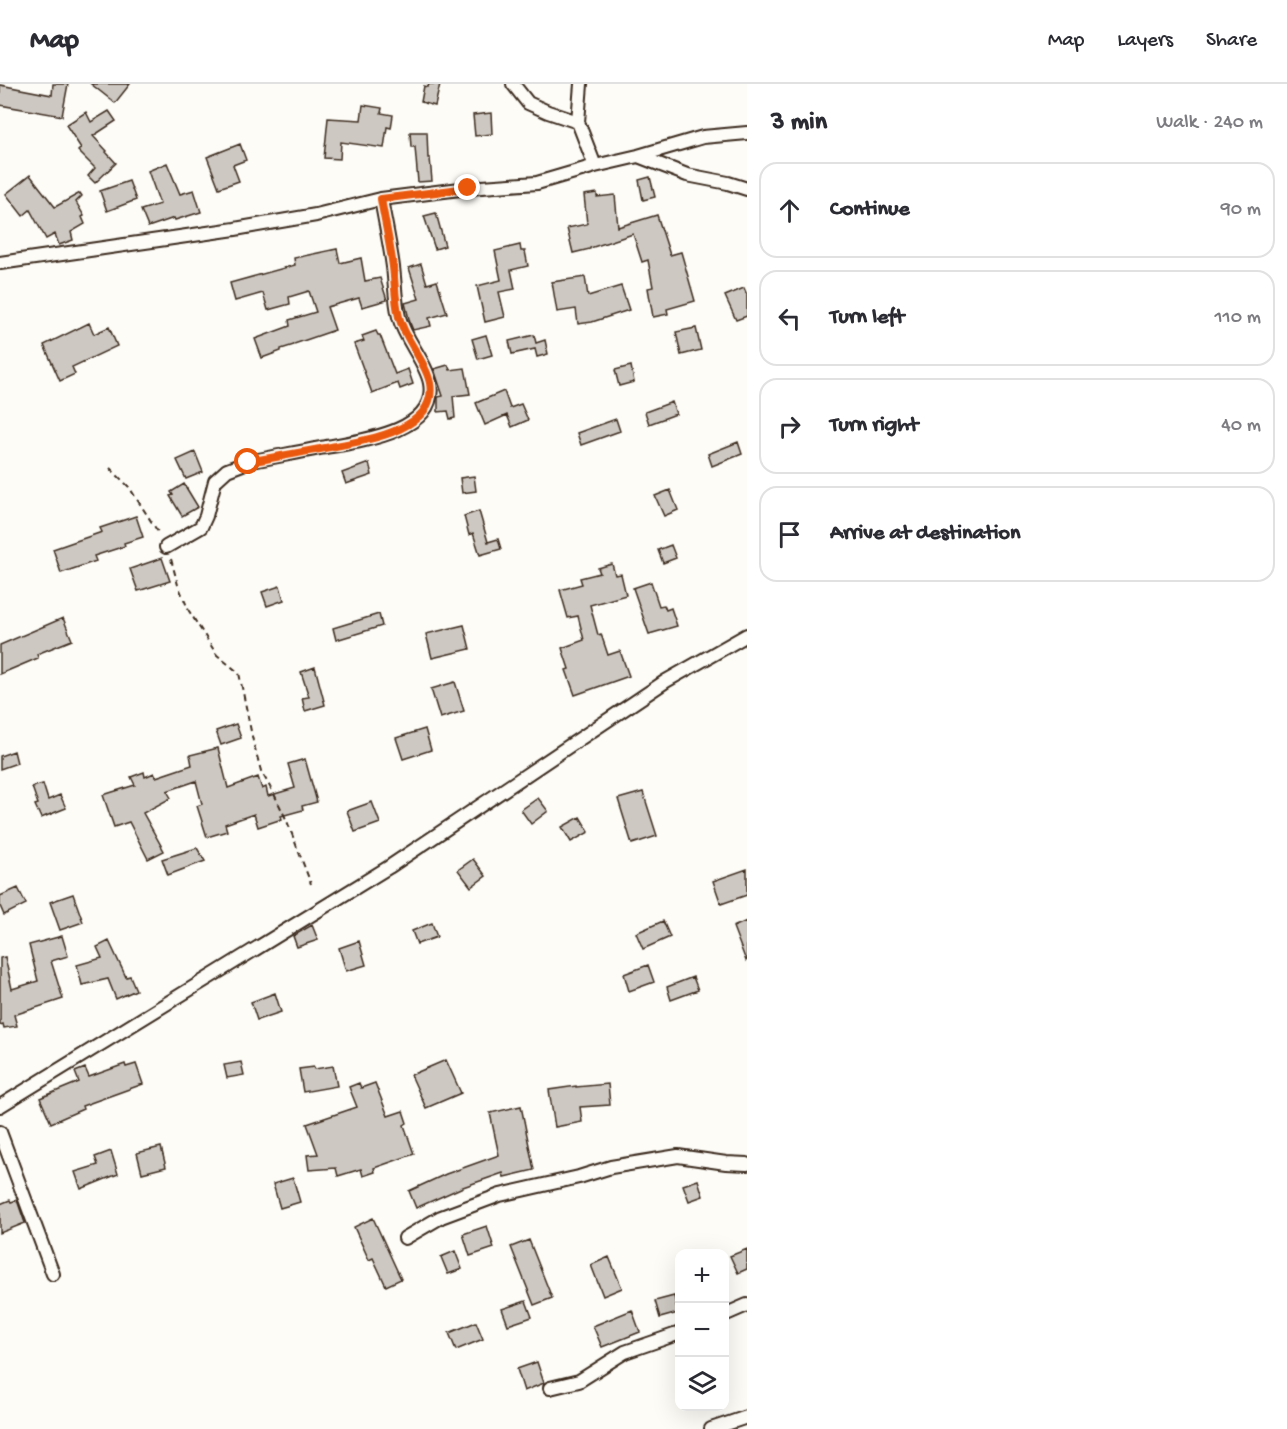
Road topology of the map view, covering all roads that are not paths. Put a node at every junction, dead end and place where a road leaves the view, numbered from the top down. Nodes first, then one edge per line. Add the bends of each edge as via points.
1 (513, 84) edge
2 (581, 84) edge
3 (578, 122) junction
4 (747, 133) edge
5 (638, 156) junction
6 (595, 166) junction
7 (747, 189) edge
8 (381, 199) junction
9 (0, 263) edge
10 (166, 547) road end
11 (747, 635) edge
12 (0, 1106) edge
13 (0, 1132) edge
14 (747, 1164) edge
15 (405, 1238) dead end
16 (53, 1274) dead end
17 (747, 1305) edge
18 (729, 1313) edge
19 (675, 1335) edge
20 (550, 1388) dead end
21 (747, 1417) edge
22 (711, 1429) edge

1 - 3 street via 528,103
2 - 3 street
3 - 6 street
4 - 5 street via 703,137
5 - 6 street
5 - 7 street via 687,175
6 - 8 street via 537,183
8 - 9 street via 235,229
8 - 10 street via 399,316 430,383 430,399 424,411 380,437 248,462 227,470 215,481 201,527
11 - 12 street via 666,681 389,867
13 - 16 street
14 - 15 street via 678,1156 611,1167 500,1195 441,1217
17 - 18 street
19 - 20 street via 625,1352 579,1381
21 - 22 street

